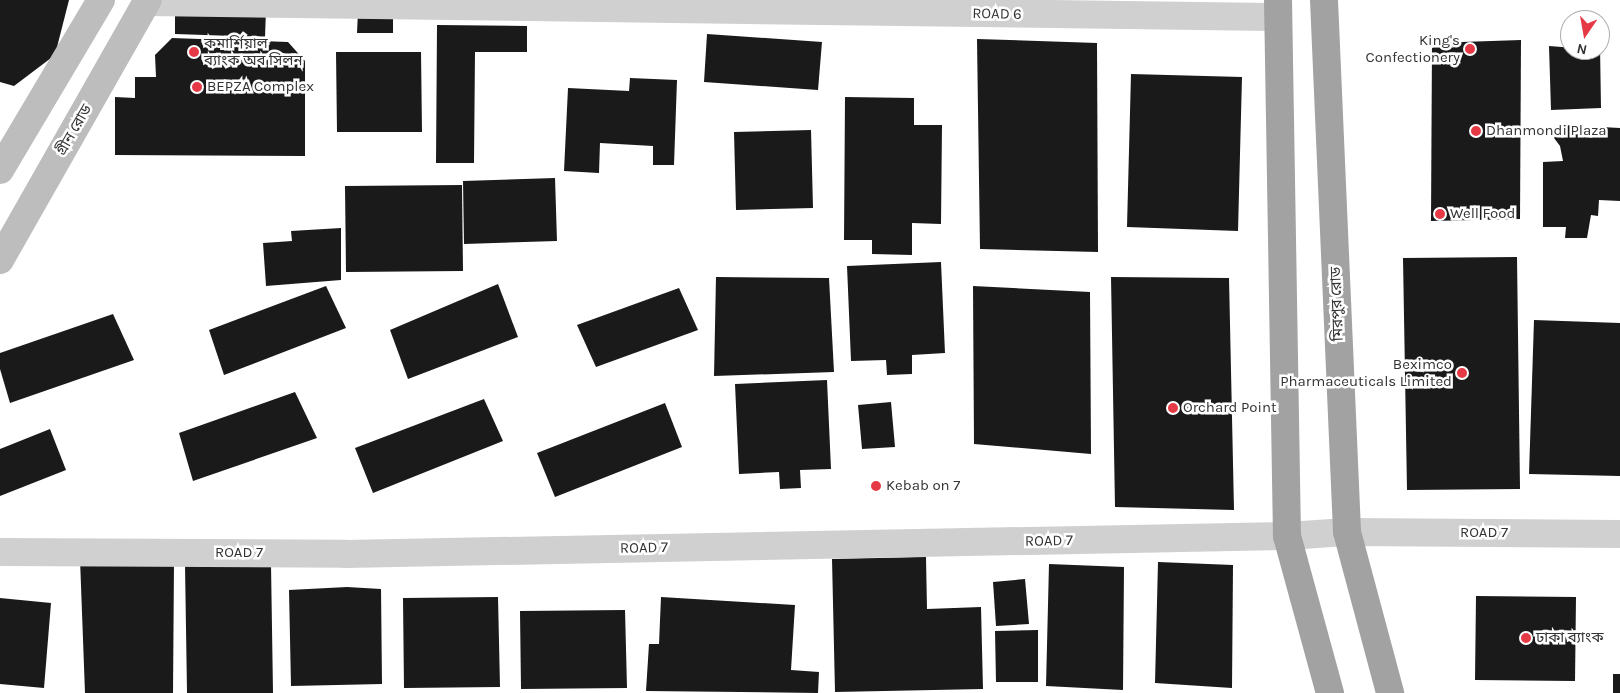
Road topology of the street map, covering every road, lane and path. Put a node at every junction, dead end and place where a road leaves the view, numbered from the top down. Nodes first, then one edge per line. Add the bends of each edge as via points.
1 (101, 0) edge
2 (1324, 0) edge
3 (147, 1) edge
4 (1278, 9) edge
5 (0, 170) edge
6 (0, 260) edge
7 (1347, 532) junction
8 (1620, 534) edge
9 (1288, 536) junction
10 (0, 552) edge
11 (1330, 693) edge
12 (1390, 693) edge

1 - 5 main road
2 - 7 highway, মিরপুর রোড
3 - 4 street, ROAD 6
3 - 6 main road, গ্রীন রোড
4 - 9 highway
7 - 8 street, ROAD 7
7 - 9 street, ROAD 7
7 - 12 highway, মিরপুর রোড
9 - 10 street, ROAD 7 via 346,554
9 - 11 highway

